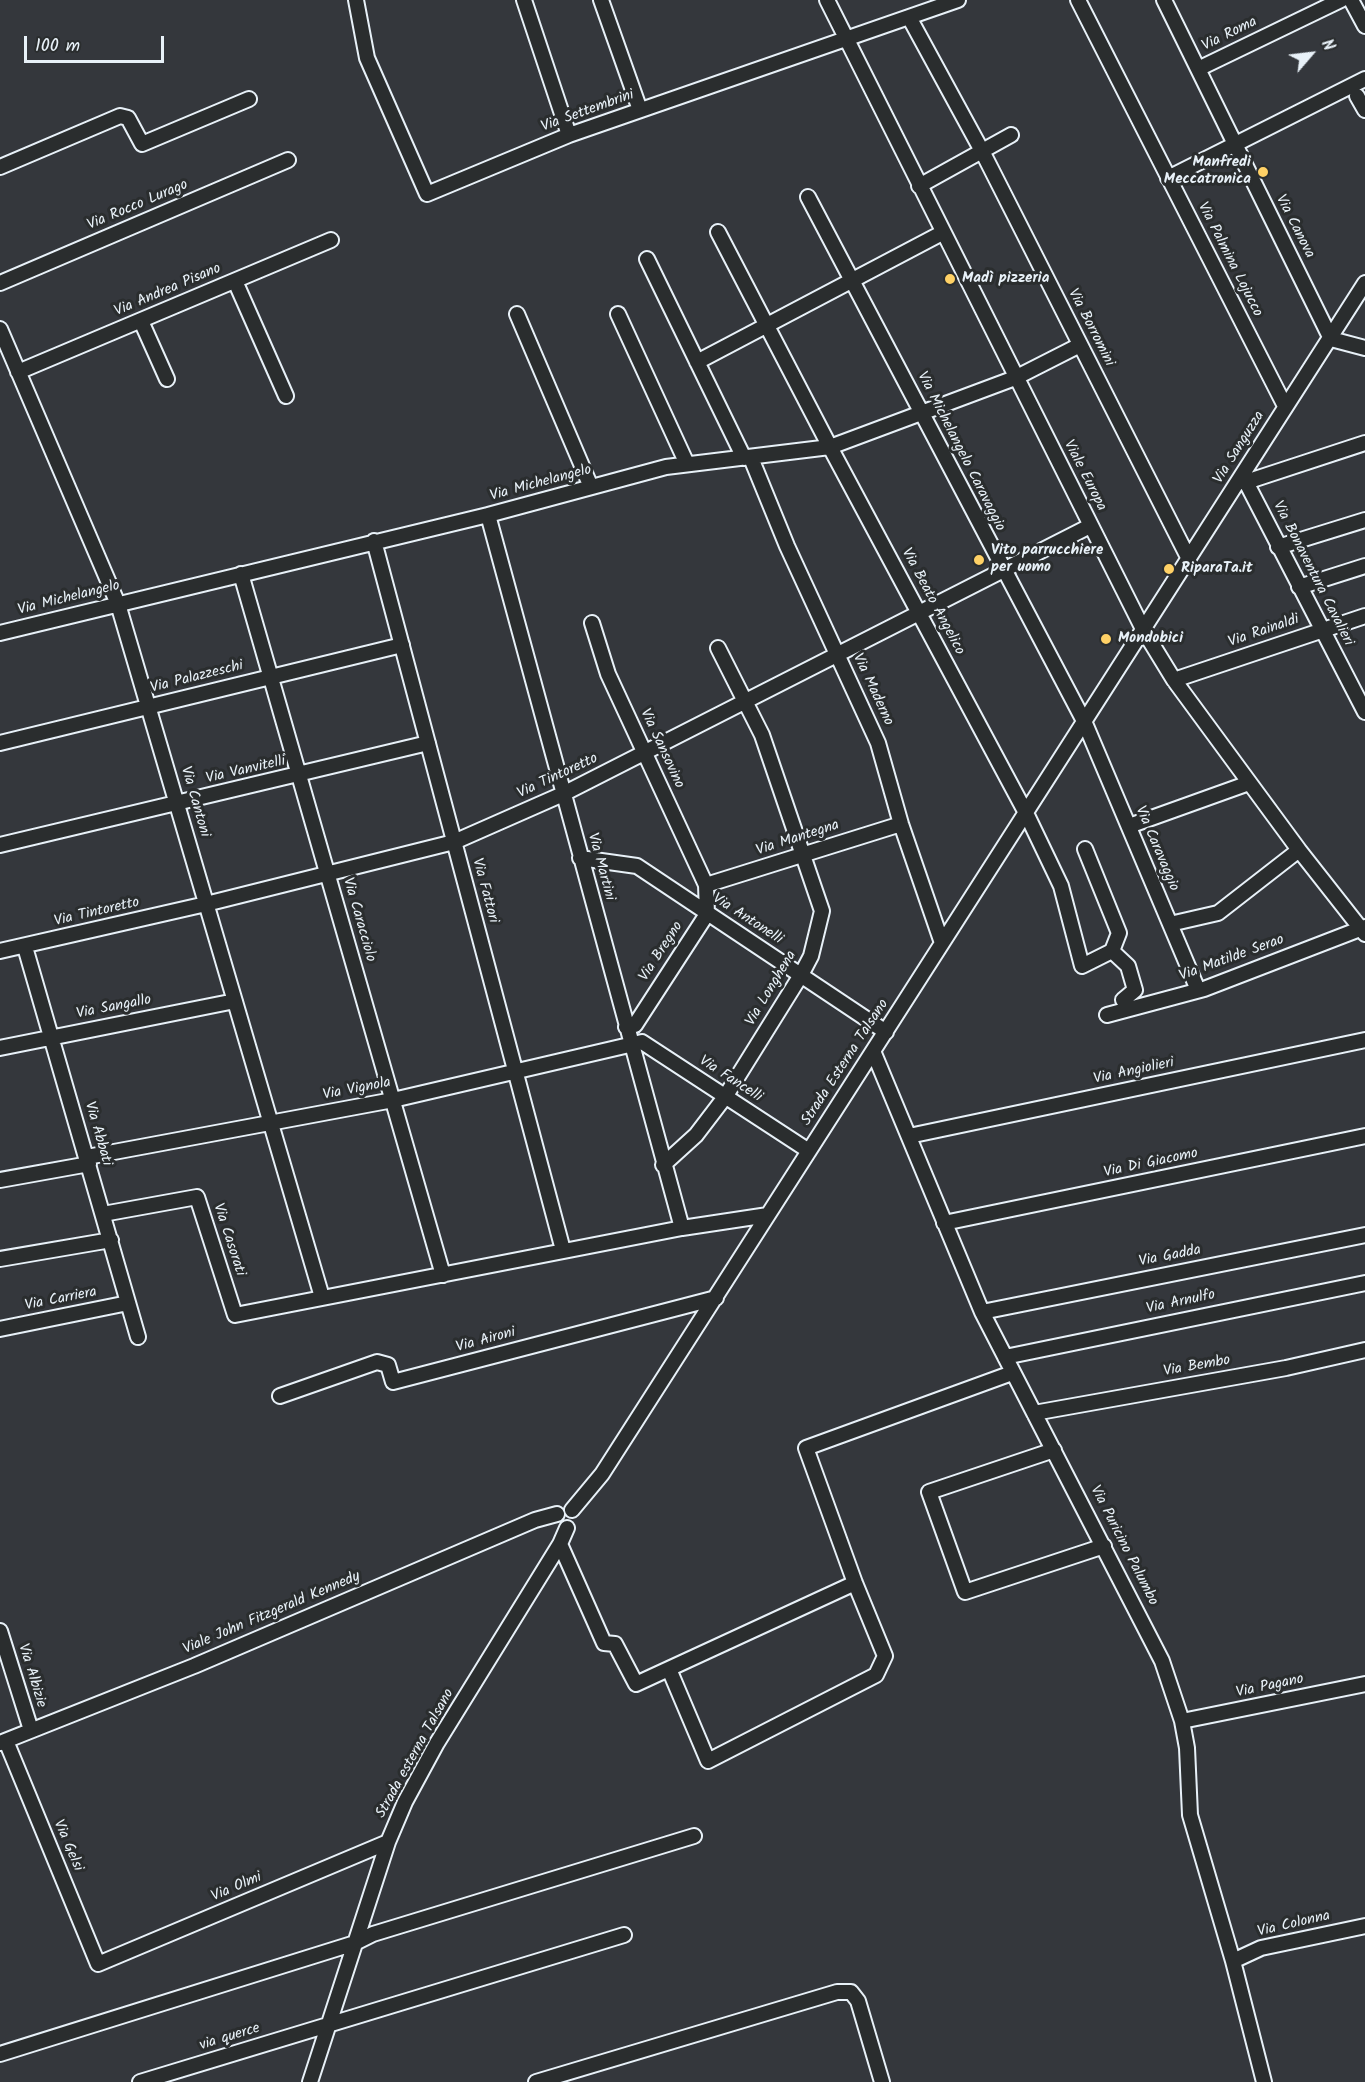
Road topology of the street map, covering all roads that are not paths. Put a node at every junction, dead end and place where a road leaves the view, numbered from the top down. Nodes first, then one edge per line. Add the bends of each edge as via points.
1 (356, 0) edge
2 (524, 0) edge
3 (601, 0) edge
4 (827, 0) edge
5 (958, 0) edge
6 (1078, 0) edge
7 (1164, 0) edge
8 (1341, 0) edge
9 (1351, 0) edge
10 (937, 3) edge
11 (909, 17) junction
12 (1365, 26) edge
13 (846, 39) junction
14 (1198, 69) junction
15 (1365, 80) edge
16 (1357, 96) dead end
17 (249, 99) dead end
18 (640, 110) junction
19 (1365, 110) edge
20 (569, 135) junction
21 (1011, 135) dead end
22 (1234, 144) junction
23 (982, 151) junction
24 (288, 160) dead end
25 (0, 167) edge
26 (1168, 178) junction
27 (919, 186) junction
28 (808, 197) dead end
29 (718, 232) dead end
30 (942, 232) junction
31 (331, 240) dead end
32 (647, 259) dead end
33 (852, 280) junction
34 (235, 281) junction
35 (0, 283) edge
36 (1365, 284) edge
37 (517, 314) dead end
38 (618, 314) dead end
39 (141, 321) junction
40 (768, 326) junction
41 (0, 329) edge
42 (1331, 339) junction
43 (1080, 345) junction
44 (1365, 348) edge
45 (697, 362) junction
46 (18, 372) junction
47 (1015, 378) junction
48 (167, 379) dead end
49 (286, 396) dead end
50 (1285, 406) junction
51 (921, 412) junction
52 (1365, 443) edge
53 (830, 447) junction
54 (747, 458) junction
55 (687, 464) junction
56 (1243, 482) junction
57 (591, 487) junction
58 (488, 515) junction
59 (1365, 520) edge
60 (1090, 526) junction
61 (374, 541) junction
62 (1278, 548) junction
63 (1190, 559) junction
64 (1365, 566) edge
65 (1003, 570) junction
66 (241, 574) junction
67 (1299, 587) junction
68 (118, 604) junction
69 (919, 612) junction
70 (1365, 616) edge
71 (592, 623) dead end
72 (1321, 630) junction
73 (1144, 631) junction
74 (0, 633) edge
75 (402, 645) junction
76 (718, 648) dead end
77 (838, 655) junction
78 (272, 677) junction
79 (1174, 680) junction
80 (1359, 686) edge
81 (746, 703) junction
82 (149, 707) junction
83 (1365, 712) edge
84 (1084, 721) junction
85 (428, 743) junction
86 (0, 744) edge
87 (644, 753) junction
88 (300, 776) junction
89 (1249, 783) junction
90 (563, 794) junction
91 (178, 804) junction
92 (1026, 813) junction
93 (901, 824) junction
94 (1129, 826) junction
95 (454, 842) junction
96 (0, 845) edge
97 (1085, 849) dead end
98 (1299, 850) junction
99 (803, 855) junction
100 (580, 858) junction
101 (328, 874) junction
102 (706, 885) junction
103 (206, 904) junction
104 (707, 914) junction
105 (1170, 924) junction
106 (1363, 930) edge
107 (942, 943) junction
108 (25, 947) junction
109 (0, 951) edge
110 (1112, 951) junction
111 (801, 975) junction
112 (1198, 990) junction
113 (236, 1000) junction
114 (1123, 1000) dead end
115 (1107, 1015) dead end
116 (626, 1027) junction
117 (886, 1032) junction
118 (52, 1037) junction
119 (1365, 1040) edge
120 (631, 1043) junction
121 (0, 1048) edge
122 (873, 1051) junction
123 (515, 1071) junction
124 (724, 1096) junction
125 (393, 1100) junction
126 (272, 1123) junction
127 (909, 1136) junction
128 (1365, 1136) edge
129 (809, 1151) junction
130 (88, 1160) junction
131 (663, 1165) junction
132 (0, 1180) edge
133 (103, 1214) junction
134 (768, 1215) junction
135 (944, 1223) junction
136 (682, 1228) junction
137 (1365, 1235) edge
138 (111, 1240) junction
139 (563, 1250) junction
140 (0, 1259) edge
141 (443, 1275) junction
142 (1365, 1282) edge
143 (322, 1297) junction
144 (716, 1298) junction
145 (128, 1303) junction
146 (982, 1312) junction
147 (0, 1329) edge
148 (138, 1337) dead end
149 (1365, 1350) edge
150 (1005, 1357) junction
151 (1012, 1373) junction
152 (280, 1396) dead end
153 (1034, 1413) junction
154 (1054, 1450) junction
155 (572, 1510) junction
156 (557, 1514) junction
157 (567, 1528) junction
158 (560, 1544) junction
159 (1104, 1546) junction
160 (855, 1583) junction
161 (0, 1631) edge
162 (669, 1669) junction
163 (1365, 1684) edge
164 (1182, 1721) junction
165 (31, 1730) junction
166 (3, 1742) edge
167 (694, 1836) dead end
168 (388, 1842) junction
169 (1365, 1926) edge
170 (624, 1935) dead end
171 (355, 1943) junction
172 (1233, 1961) junction
173 (98, 1964) joint
174 (328, 2025) junction
175 (0, 2054) edge
176 (140, 2082) edge
177 (310, 2082) edge
178 (536, 2082) edge
179 (882, 2082) edge
180 (1264, 2082) edge

1 - 20 street, Via Settembrini via 367,58 427,194
2 - 20 street
3 - 18 street
4 - 13 street, Viale Europa
5 - 10 street, Via Settembrini
6 - 26 street, Via Palmina Lojucco
7 - 14 street, Via Canova
8 - 14 street, Via Roma
9 - 12 street
10 - 11 street, Via Settembrini
11 - 13 street, Via Settembrini
11 - 23 street, Via Borromini
13 - 18 street, Via Settembrini
13 - 27 street, Viale Europa
14 - 22 street, Via Canova
15 - 22 street
16 - 19 street
17 - 25 street via 142,144 129,118 120,116
18 - 20 street, Via Settembrini
21 - 23 street
22 - 26 street
22 - 42 street, Via Canova
23 - 27 street
23 - 43 street, Via Borromini
24 - 35 street, Via Rocco Lurago
26 - 50 street, Via Palmina Lojucco
27 - 30 street, Viale Europa
28 - 33 street, Via Michelangelo Caravaggio
29 - 40 street, Via Beato Angelico
30 - 33 street
30 - 47 street, Viale Europa
31 - 34 street, Via Andrea Pisano
32 - 45 street, Via Maderno
33 - 40 street
33 - 51 street, Via Michelangelo Caravaggio
34 - 39 street, Via Andrea Pisano
34 - 49 street
36 - 42 street, Via Sanguzza
37 - 57 street
38 - 55 street
39 - 46 street, Via Andrea Pisano
39 - 48 street
40 - 45 street
40 - 53 street, Via Beato Angelico
41 - 46 street, Via Cantoni
42 - 44 street
42 - 50 street, Via Sanguzza
43 - 47 street, Via Michelangelo
43 - 63 street, Via Borromini
45 - 54 street, Via Maderno
46 - 68 street, Via Cantoni
47 - 51 street, Via Michelangelo
47 - 60 street, Viale Europa
50 - 56 street, Via Sanguzza
51 - 53 street, Via Michelangelo
51 - 65 street, Via Michelangelo Caravaggio
52 - 56 street
53 - 54 street, Via Michelangelo
53 - 69 street, Via Beato Angelico
54 - 55 street, Via Michelangelo
54 - 77 street, Via Maderno
55 - 57 street, Via Michelangelo
56 - 62 street, Via Bonaventura Cavalieri
56 - 63 street, Via Sanguzza
57 - 58 street, Via Michelangelo
58 - 61 street, Via Michelangelo
58 - 90 street, Via Martini
59 - 62 street
60 - 65 street, Via Tintoretto
60 - 73 street, Viale Europa
61 - 66 street, Via Michelangelo
61 - 75 street, Via Fattori
62 - 67 street, Via Bonaventura Cavalieri
63 - 73 street, Via Sanguzza
64 - 67 street
65 - 69 street, Via Tintoretto
65 - 84 street, Via Michelangelo Caravaggio
66 - 68 street, Via Michelangelo
66 - 78 street, Via Caracciolo
67 - 72 street, Via Bonaventura Cavalieri
68 - 74 street, Via Michelangelo
68 - 82 street, Via Cantoni
69 - 77 street, Via Tintoretto
69 - 92 street, Via Beato Angelico
70 - 72 street, Via Rainaldi
71 - 87 street, Via Sansovino via 608,674
72 - 79 street, Via Rainaldi
72 - 80 street, Via Bonaventura Cavalieri
73 - 79 street, Viale Europa
73 - 84 street, Strada Esterna Talsano
75 - 78 street, Via Palazzeschi
75 - 85 street, Via Fattori
76 - 81 street, Via Longhena
77 - 81 street, Via Tintoretto
77 - 93 street, Via Maderno via 878,743
78 - 82 street, Via Palazzeschi
78 - 88 street, Via Caracciolo
79 - 89 street, Viale Europa
80 - 83 street, Via Bonaventura Cavalieri
81 - 87 street, Via Tintoretto
81 - 99 street, Via Longhena via 762,735
82 - 86 street, Via Palazzeschi
82 - 91 street, Via Cantoni
84 - 92 street, Strada Esterna Talsano
84 - 94 street, Via Caravaggio
85 - 88 street, Via Vanvitelli
85 - 95 street, Via Fattori
87 - 90 street, Via Tintoretto
87 - 102 street, Via Sansovino
88 - 91 street, Via Vanvitelli
88 - 101 street, Via Caracciolo
89 - 94 street
89 - 98 street, Viale Europa
90 - 95 street, Via Tintoretto
90 - 100 street, Via Martini
91 - 96 street, Via Vanvitelli
91 - 103 street, Via Cantoni
92 - 107 street, Strada Esterna Talsano
92 - 110 street, Via Beato Angelico via 1061,886 1082,966
93 - 99 street, Via Mantegna
93 - 107 street, Via Maderno
94 - 105 street, Via Caravaggio
95 - 101 street, Via Tintoretto
95 - 123 street, Via Fattori
97 - 110 street via 1119,933
98 - 105 street via 1218,913
98 - 106 street, Viale Europa
99 - 102 street, Via Mantegna
99 - 111 street, Via Longhena via 822,911 811,956
100 - 104 street, Via Antonelli via 637,867
100 - 116 street, Via Martini
101 - 103 street, Via Tintoretto
101 - 125 street, Via Caracciolo
102 - 104 street
103 - 108 street, Via Tintoretto
103 - 113 street, Via Cantoni
104 - 111 street, Via Antonelli
104 - 116 street, Via Bregno via 634,1025
105 - 112 street, Via Caravaggio
106 - 112 street, Via Matilde Serao
107 - 117 street, Strada Esterna Talsano
108 - 109 street, Via Tintoretto
108 - 118 street, Via Abbati
110 - 114 street via 1128,966 1135,990
111 - 117 street, Via Antonelli
111 - 124 street, Via Longhena
112 - 115 street, Via Matilde Serao
113 - 118 street, Via Sangallo
113 - 126 street, Via Cantoni
116 - 120 street, Via Martini
117 - 122 street, Strada Esterna Talsano
118 - 121 street, Via Sangallo
118 - 130 street, Via Abbati
119 - 127 street, Via Angiolieri
120 - 123 street, Via Vignola
120 - 124 street, Via Fancelli via 642,1042
120 - 131 street, Via Martini
122 - 127 street, Via Puricino Palumbo
122 - 129 street, Strada Esterna Talsano
123 - 125 street, Via Vignola
123 - 139 street, Via Fattori
124 - 129 street, Via Fancelli
124 - 131 street, Via Longhena via 696,1134
125 - 126 street, Via Vignola
125 - 141 street, Via Caracciolo
126 - 130 street, Via Vignola
126 - 143 street, Via Cantoni
127 - 135 street, Via Puricino Palumbo
128 - 135 street, Via Di Giacomo
129 - 134 street, Strada Esterna Talsano
130 - 132 street, Via Vignola
130 - 133 street, Via Abbati
131 - 136 street, Via Martini
133 - 138 street, Via Abbati
133 - 143 street, Via Casorati via 197,1197 234,1315
134 - 136 street
134 - 144 street, Strada Esterna Talsano
135 - 146 street, Via Puricino Palumbo
136 - 139 street
137 - 146 street, Via Gadda
138 - 140 street
138 - 145 street, Via Abbati
139 - 141 street
141 - 143 street
142 - 150 street, Via Arnulfo
144 - 152 street, Via Aironi via 393,1382 388,1365 377,1362
144 - 155 street, Strada Esterna Talsano via 602,1474
145 - 147 street, Via Carriera
145 - 148 street, Via Abbati
146 - 150 street, Via Puricino Palumbo
149 - 153 street, Via Bembo
150 - 151 street, Via Puricino Palumbo
151 - 153 street, Via Puricino Palumbo
151 - 160 street via 806,1448
153 - 154 street, Via Puricino Palumbo
154 - 159 street, Via Puricino Palumbo
154 - 159 street via 929,1492 965,1592
155 - 156 street via 563,1508
155 - 157 street via 576,1519
156 - 157 street via 558,1524
156 - 165 street, Viale John Fitzgerald Kennedy
157 - 158 street, Strada esterna Talsano
158 - 162 street via 604,1642 615,1644 636,1684
158 - 168 street, Strada esterna Talsano via 437,1743
159 - 164 street, Via Puricino Palumbo via 1162,1661
160 - 162 street
160 - 162 street via 885,1656 876,1676 708,1761
161 - 165 street, Via Albizie
163 - 164 street, Via Pagano
164 - 172 street, Via Puricino Palumbo via 1190,1815
165 - 166 street, Viale John Fitzgerald Kennedy
166 - 173 street, Via Gelsi
167 - 171 street via 373,1934
168 - 171 street, Strada esterna Talsano
168 - 173 street, Via Olmi
169 - 172 street, Via Colonna via 1262,1948
170 - 174 street, via querce
171 - 174 street, Strada esterna Talsano
171 - 175 street
172 - 180 street, Via Puricino Palumbo
174 - 176 street, via querce
174 - 177 street, Strada esterna Talsano
178 - 179 street via 837,1992 851,1992 858,2001

